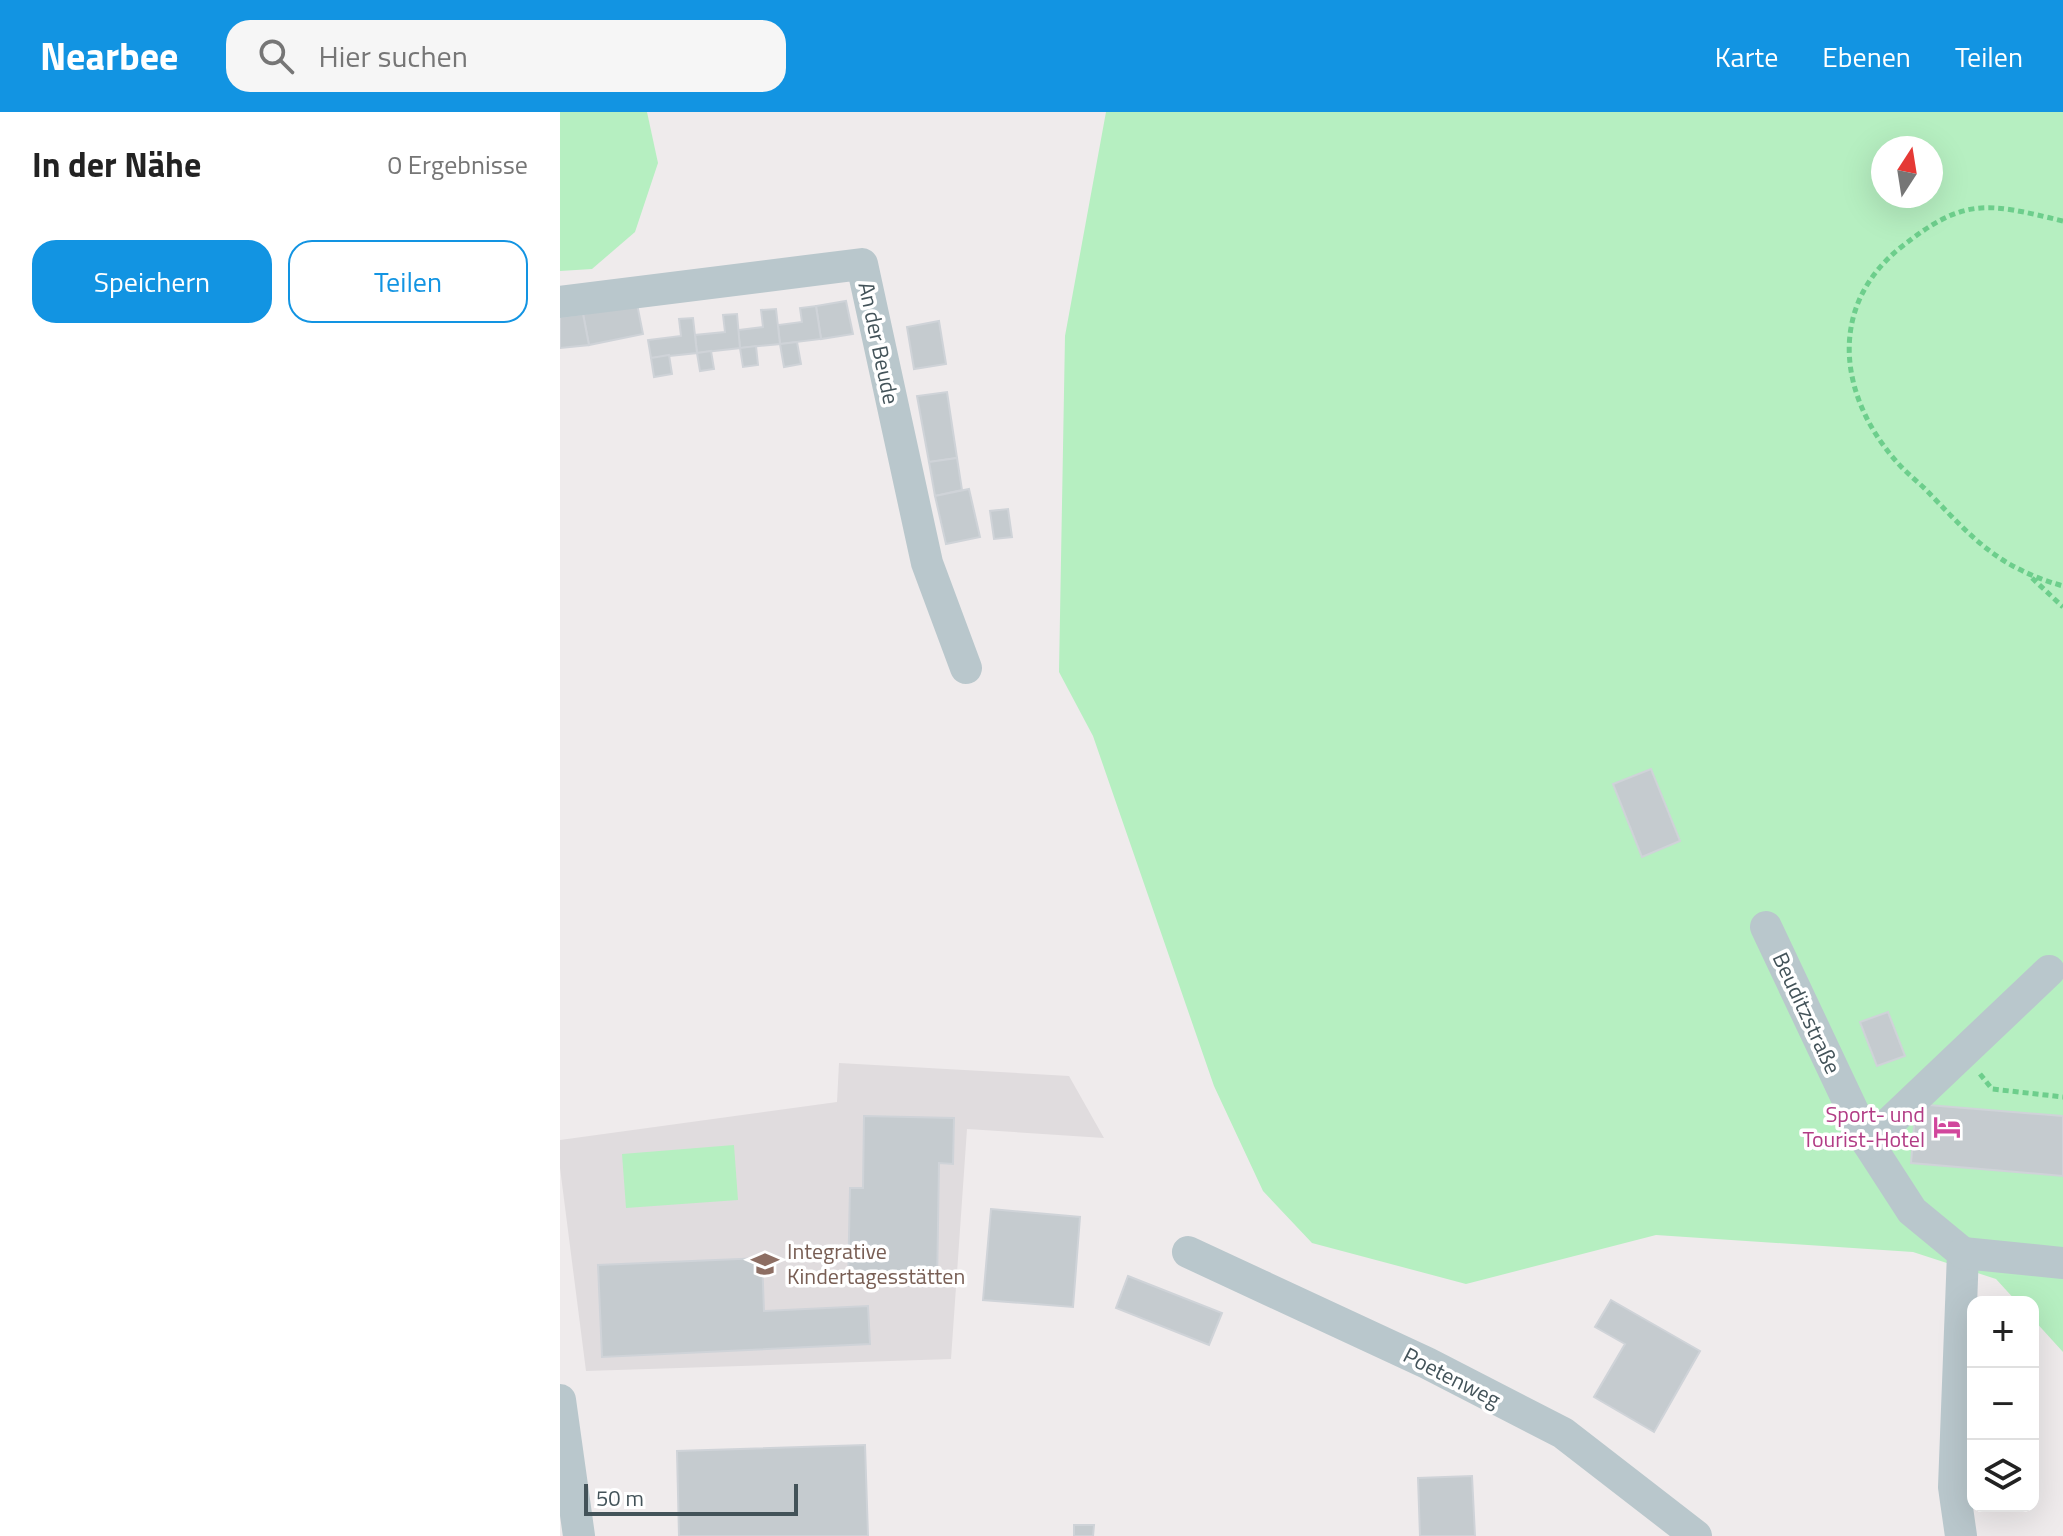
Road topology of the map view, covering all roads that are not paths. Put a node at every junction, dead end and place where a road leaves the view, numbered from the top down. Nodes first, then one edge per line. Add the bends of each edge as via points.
1 (560, 302) edge
2 (966, 668) dead end
3 (1766, 927) dead end
4 (2049, 971) dead end
5 (1868, 1143) junction
6 (1188, 1252) dead end
7 (1963, 1253) junction
8 (2063, 1263) edge
9 (560, 1400) edge
10 (579, 1536) edge
11 (1696, 1536) edge
12 (1961, 1536) edge

1 - 2 street, An der Beude via 862,264 927,563
3 - 5 street, Beuditzstraße
4 - 5 street
5 - 7 street, Beuditzstraße via 1912,1211
6 - 11 street, Poetenweg via 1563,1433
7 - 8 street
7 - 12 street via 1954,1487
9 - 10 street

